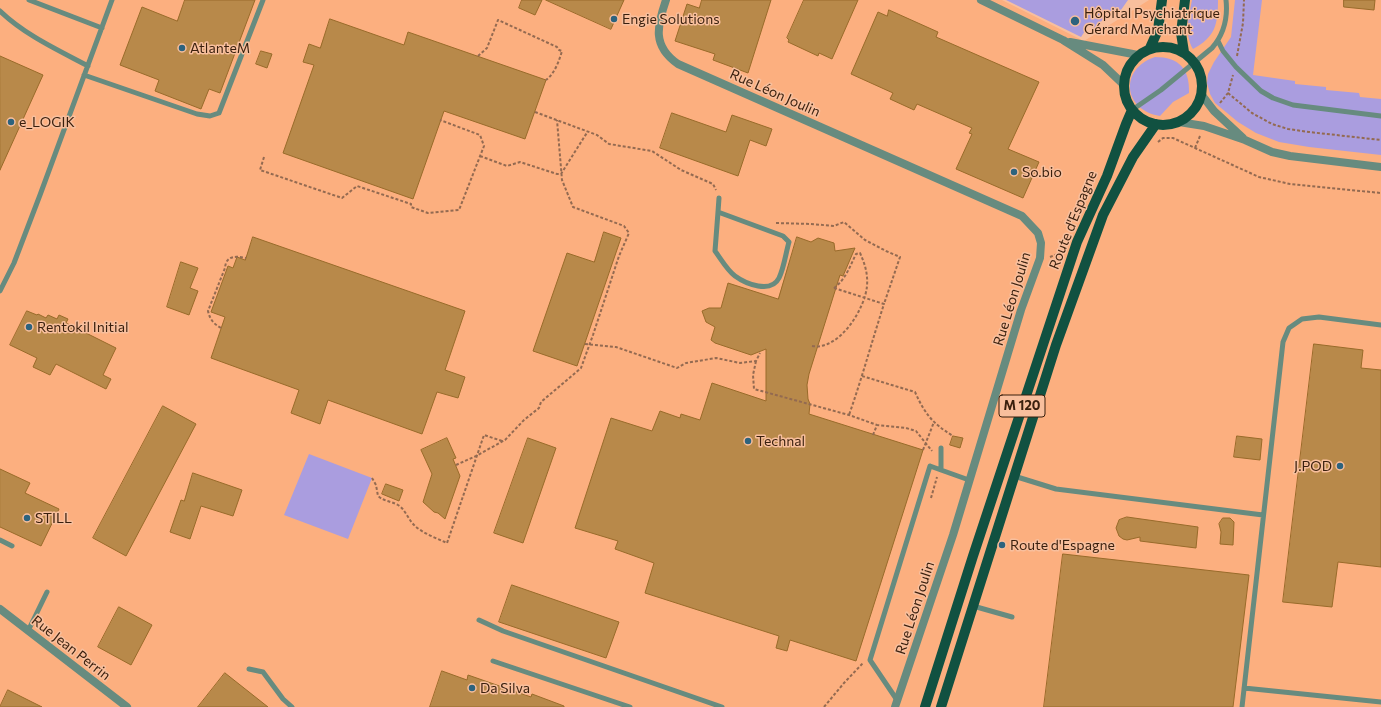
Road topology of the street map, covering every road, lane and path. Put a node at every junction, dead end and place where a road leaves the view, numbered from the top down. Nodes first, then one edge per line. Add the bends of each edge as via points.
1 (29, 0) edge
2 (112, 0) edge
3 (263, 0) edge
4 (666, 0) edge
5 (981, 0) edge
6 (1162, 0) edge
7 (1186, 0) edge
8 (1226, 0) edge
9 (1244, 0) edge
10 (0, 11) edge
11 (102, 28) junction
12 (1064, 40) junction
13 (1218, 41) junction
14 (1150, 48) junction
15 (1184, 52) junction
16 (1138, 55) junction
17 (478, 56) dead end
18 (1194, 62) junction
19 (88, 66) junction
20 (1236, 67) junction
21 (84, 75) junction
22 (546, 80) dead end
23 (1123, 84) junction
24 (1201, 94) junction
25 (1132, 110) junction
26 (535, 112) dead end
27 (1381, 116) edge
28 (440, 120) dead end
29 (557, 120) junction
30 (1179, 122) junction
31 (1156, 124) junction
32 (588, 131) junction
33 (1245, 140) junction
34 (1381, 140) edge
35 (1155, 145) dead end
36 (480, 156) junction
37 (264, 157) dead end
38 (1381, 167) edge
39 (561, 174) junction
40 (1381, 194) edge
41 (719, 198) joint
42 (718, 212) junction
43 (775, 223) dead end
44 (1064, 250) dead end
45 (246, 258) dead end
46 (1040, 258) junction
47 (0, 291) edge
48 (865, 298) junction
49 (884, 304) junction
50 (1381, 325) edge
51 (221, 328) dead end
52 (585, 344) dead end
53 (590, 344) junction
54 (812, 346) dead end
55 (760, 353) dead end
56 (756, 361) junction
57 (862, 376) junction
58 (849, 414) junction
59 (934, 422) junction
60 (877, 425) junction
61 (873, 435) dead end
62 (953, 436) dead end
63 (502, 441) junction
64 (926, 443) junction
65 (941, 448) dead end
66 (923, 450) dead end
67 (476, 456) junction
68 (456, 465) dead end
69 (940, 470) junction
70 (1014, 476) junction
71 (372, 478) dead end
72 (969, 480) junction
73 (1263, 515) junction
74 (0, 540) edge
75 (12, 546) dead end
76 (47, 592) dead end
77 (974, 606) junction
78 (0, 609) edge
79 (1012, 617) dead end
80 (479, 620) dead end
81 (28, 631) junction
82 (493, 662) dead end
83 (249, 669) dead end
84 (844, 683) dead end
85 (1244, 688) junction
86 (1381, 702) edge
87 (896, 704) edge
88 (127, 707) edge
89 (292, 707) edge
90 (630, 707) edge
91 (722, 707) edge
92 (824, 707) edge
93 (925, 707) edge
94 (941, 707) edge
95 (1242, 707) edge

1 - 11 lane
2 - 11 lane
3 - 21 lane via 219,113 210,116 197,114
4 - 46 street, Rue Léon Joulin via 658,34 668,58 1022,216 1038,233 1041,243
5 - 12 street
6 - 14 main road via 1158,30
7 - 15 main road via 1181,33
8 - 13 lane via 1225,21
9 - 20 path
10 - 19 lane via 39,40
11 - 19 lane
12 - 16 street
12 - 23 street via 1103,65
13 - 18 lane
13 - 20 lane
14 - 15 main road via 1173,47
14 - 16 main road
15 - 18 main road
16 - 23 main road via 1127,68
17 - 22 path via 487,48 498,20 562,51 559,63 551,77
18 - 24 main road via 1201,77
18 - 25 lane
19 - 21 lane
20 - 27 lane via 1260,91 1282,102
20 - 34 path via 1228,93 1252,113 1272,124 1295,130
21 - 47 lane via 14,263
23 - 25 main road via 1125,98
24 - 30 main road via 1197,106
24 - 33 street via 1214,111
25 - 31 main road via 1143,120
25 - 93 main road, Route d'Espagne / M 120 via 1107,176 1076,242
26 - 29 path
28 - 36 path via 480,136 484,146
29 - 32 path
29 - 39 path
30 - 31 main road
30 - 33 street via 1204,126
31 - 70 main road, Route d'Espagne / M 120 via 1133,157 1103,215 1056,345
32 - 39 path
32 - 41 path via 609,144 652,151 681,170 713,184
33 - 38 street via 1272,152 1290,156
35 - 40 path via 1163,138 1173,138 1259,177 1290,184
36 - 37 path via 459,210 428,213 411,207 411,204 357,186 342,198 260,170
36 - 39 path via 507,166 520,162
39 - 53 path via 573,207 624,226 629,233
41 - 42 lane
42 - 42 lane via 715,251 734,275 764,287 774,284 779,278 789,242 784,236
43 - 49 path via 834,226 844,222 865,240 900,257
44 - 46 path via 1051,257
45 - 51 path via 235,256 225,262 208,311 213,324
46 - 72 street, Rue Léon Joulin
48 - 48 path via 867,272 860,253 856,254 841,283 834,288
48 - 49 path
48 - 54 path via 860,310 840,337 829,345
49 - 57 path
50 - 73 lane via 1319,317 1302,319 1289,328 1283,342
52 - 53 path
53 - 56 path via 616,347 677,368 686,363 716,358 740,363
53 - 63 path via 581,368 541,402 540,408
55 - 56 path
56 - 58 path via 754,389
57 - 58 path
57 - 59 path via 915,392 924,410
58 - 60 path
59 - 62 path
59 - 64 path
60 - 61 path
60 - 64 path via 906,428 916,432
63 - 67 path
63 - 67 path via 484,435
64 - 66 path
65 - 69 lane
67 - 68 path
67 - 71 path via 447,543 414,525 398,504 383,501 378,496
69 - 72 lane
69 - 87 lane via 930,466 870,660
70 - 73 lane via 1056,489
70 - 77 main road, Route d'Espagne / M 120
72 - 87 street, Rue Léon Joulin
73 - 85 lane
74 - 75 lane
76 - 81 lane
77 - 79 lane
77 - 94 main road, Route d'Espagne / M 120
78 - 81 street, Rue Jean Perrin
80 - 91 lane via 503,631
81 - 88 street, Rue Jean Perrin
82 - 90 lane
83 - 89 lane via 263,672
84 - 92 path
85 - 86 lane
85 - 95 lane

